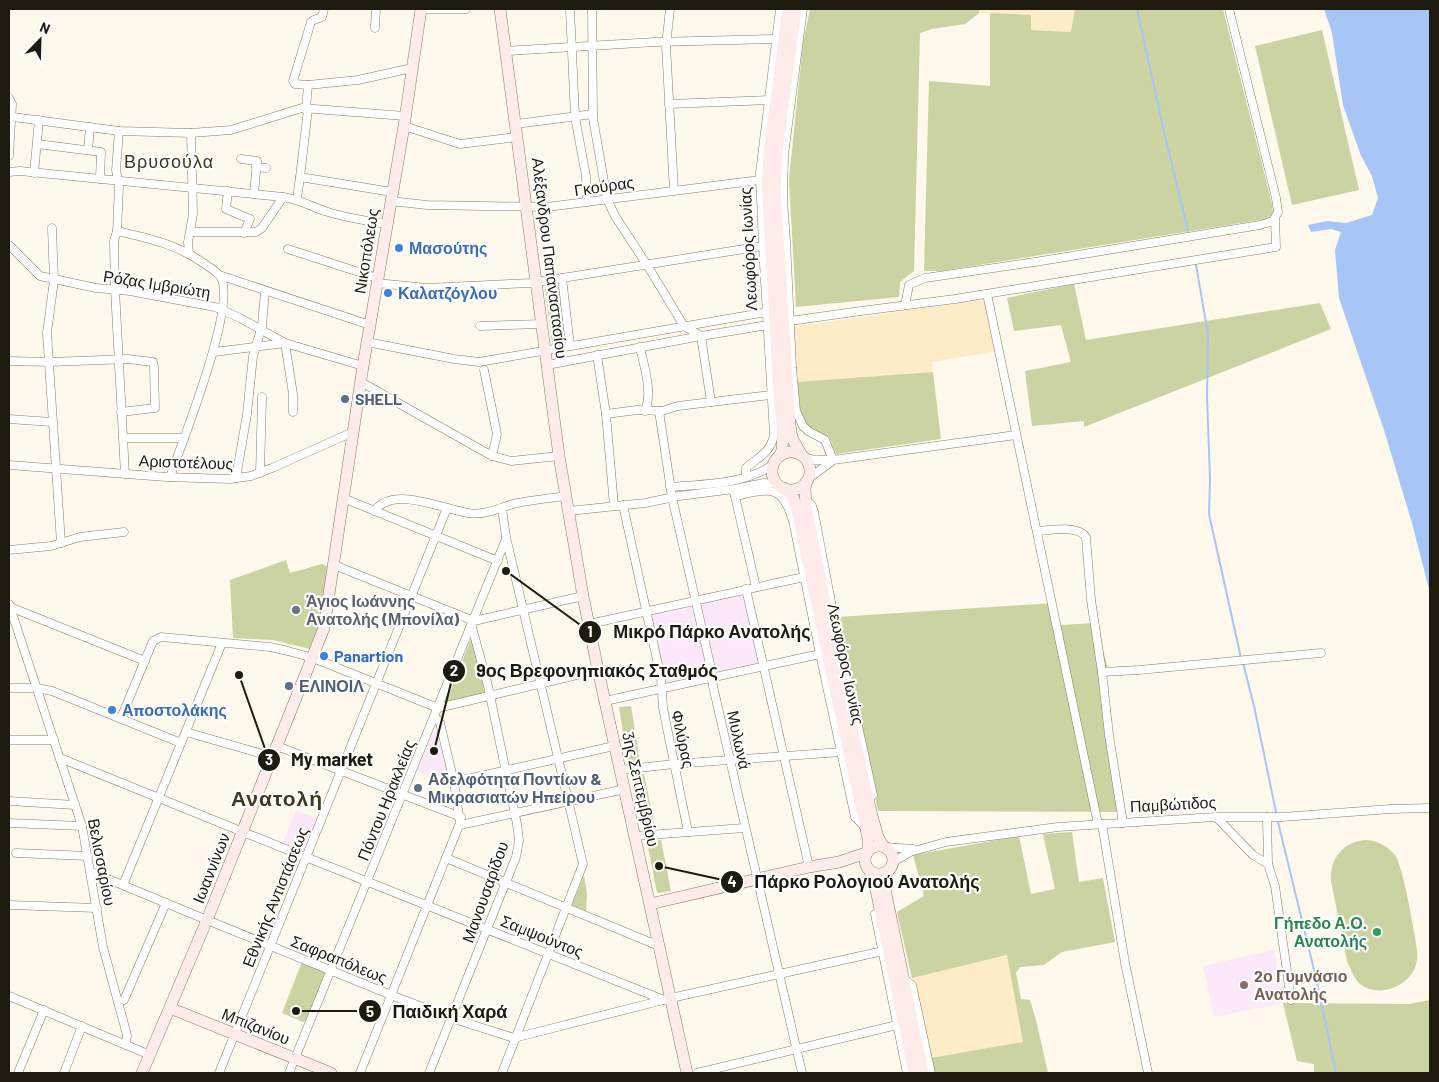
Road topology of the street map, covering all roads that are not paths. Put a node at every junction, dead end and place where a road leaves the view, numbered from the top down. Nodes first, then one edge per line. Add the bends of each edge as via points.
1 (324, 9) edge
2 (376, 9) edge
3 (421, 9) edge
4 (466, 9) edge
5 (500, 9) edge
6 (570, 9) edge
7 (592, 9) edge
8 (670, 9) edge
9 (780, 9) edge
10 (788, 9) edge
11 (796, 9) edge
12 (803, 9) edge
13 (1229, 9) edge
14 (375, 28) dead end
15 (776, 40) junction
16 (666, 41) junction
17 (592, 45) junction
18 (572, 47) junction
19 (506, 51) junction
20 (412, 68) junction
21 (308, 84) junction
22 (9, 98) edge
23 (769, 100) junction
24 (669, 104) junction
25 (307, 109) junction
26 (593, 114) junction
27 (11, 116) edge
28 (574, 117) junction
29 (38, 120) junction
30 (404, 121) junction
31 (516, 124) junction
32 (90, 127) junction
33 (119, 131) junction
34 (191, 133) junction
35 (517, 137) junction
36 (37, 144) junction
37 (88, 150) junction
38 (9, 156) edge
39 (241, 159) dead end
40 (256, 167) junction
41 (266, 168) dead end
42 (9, 172) edge
43 (34, 173) junction
44 (300, 177) junction
45 (100, 178) junction
46 (118, 180) junction
47 (760, 180) junction
48 (193, 188) junction
49 (674, 190) junction
50 (228, 191) junction
51 (254, 194) junction
52 (391, 196) junction
53 (283, 197) junction
54 (297, 199) junction
55 (607, 200) junction
56 (587, 202) junction
57 (527, 207) junction
58 (1276, 219) junction
59 (386, 224) junction
60 (52, 228) dead end
61 (117, 231) junction
62 (191, 232) junction
63 (244, 233) junction
64 (9, 245) edge
65 (763, 246) junction
66 (288, 249) dead end
67 (189, 253) junction
68 (647, 265) junction
69 (219, 275) junction
70 (562, 278) junction
71 (54, 280) junction
72 (377, 280) junction
73 (537, 282) junction
74 (115, 290) junction
75 (265, 291) junction
76 (987, 294) junction
77 (905, 305) junction
78 (222, 310) junction
79 (767, 312) junction
80 (780, 323) junction
81 (542, 324) junction
82 (370, 325) junction
83 (480, 326) dead end
84 (684, 326) junction
85 (261, 330) junction
86 (702, 336) junction
87 (367, 342) junction
88 (285, 343) junction
89 (570, 346) junction
90 (254, 347) junction
91 (640, 347) junction
92 (546, 351) junction
93 (214, 352) junction
94 (597, 356) junction
95 (119, 360) junction
96 (9, 361) edge
97 (49, 362) junction
98 (547, 365) junction
99 (363, 366) junction
100 (484, 370) dead end
101 (361, 382) junction
102 (772, 394) junction
103 (262, 397) dead end
104 (711, 402) junction
105 (645, 411) junction
106 (659, 411) junction
107 (121, 412) junction
108 (292, 412) dead end
109 (606, 414) junction
110 (9, 419) edge
111 (52, 422) junction
112 (353, 432) junction
113 (1016, 435) junction
114 (123, 438) junction
115 (184, 438) junction
116 (492, 456) junction
117 (560, 456) junction
118 (803, 456) junction
119 (777, 460) junction
120 (833, 460) junction
121 (9, 465) edge
122 (55, 468) junction
123 (260, 473) junction
124 (125, 474) junction
125 (170, 477) junction
126 (746, 477) junction
127 (236, 478) junction
128 (808, 480) junction
129 (781, 486) junction
130 (670, 488) junction
131 (735, 493) junction
132 (566, 496) junction
133 (672, 497) junction
134 (343, 498) junction
135 (619, 505) junction
136 (447, 508) junction
137 (502, 508) junction
138 (374, 511) junction
139 (568, 511) junction
140 (1036, 531) junction
141 (124, 532) dead end
142 (436, 536) junction
143 (506, 537) junction
144 (61, 543) junction
145 (9, 550) edge
146 (498, 561) junction
147 (334, 565) junction
148 (804, 577) junction
149 (756, 587) junction
150 (746, 589) junction
151 (411, 596) junction
152 (583, 596) junction
153 (696, 600) junction
154 (9, 606) edge
155 (523, 610) junction
156 (646, 611) junction
157 (473, 624) junction
158 (589, 624) junction
159 (222, 643) junction
160 (1321, 653) dead end
161 (820, 654) junction
162 (313, 658) junction
163 (144, 661) junction
164 (764, 666) junction
165 (598, 670) junction
166 (1102, 672) junction
167 (712, 678) junction
168 (376, 683) junction
169 (541, 684) junction
170 (9, 688) edge
171 (37, 688) junction
172 (661, 689) junction
173 (490, 696) junction
174 (605, 701) junction
175 (438, 708) junction
176 (435, 717) junction
177 (121, 718) junction
178 (186, 732) junction
179 (9, 740) edge
180 (54, 740) junction
181 (181, 743) junction
182 (614, 746) junction
183 (275, 752) junction
184 (841, 752) junction
185 (785, 756) junction
186 (60, 758) junction
187 (558, 758) junction
188 (730, 761) junction
189 (674, 764) junction
190 (620, 770) junction
191 (341, 771) junction
192 (506, 771) junction
193 (454, 782) junction
194 (625, 789) junction
195 (403, 794) junction
196 (159, 798) junction
197 (9, 801) edge
198 (568, 802) junction
199 (76, 805) junction
200 (1430, 808) edge
201 (515, 814) junction
202 (1216, 817) junction
203 (1267, 817) junction
204 (460, 821) junction
205 (1123, 822) junction
206 (9, 823) edge
207 (1100, 824) junction
208 (82, 826) junction
209 (865, 827) junction
210 (744, 828) junction
211 (242, 832) junction
212 (688, 832) junction
213 (635, 836) junction
214 (884, 847) junction
215 (920, 849) junction
216 (867, 852) junction
217 (16, 853) dead end
218 (88, 856) junction
219 (306, 857) junction
220 (446, 858) junction
221 (839, 862) junction
222 (1268, 864) junction
223 (809, 867) junction
224 (890, 867) junction
225 (868, 869) junction
226 (91, 872) junction
227 (756, 879) junction
228 (367, 882) junction
229 (506, 882) junction
230 (123, 885) junction
231 (877, 897) junction
232 (166, 903) junction
233 (650, 904) junction
234 (9, 905) edge
235 (427, 905) junction
236 (566, 907) junction
237 (96, 908) junction
238 (207, 920) junction
239 (487, 928) junction
240 (270, 946) junction
241 (659, 946) junction
242 (883, 951) junction
243 (547, 953) junction
244 (331, 970) junction
245 (779, 974) junction
246 (902, 977) junction
247 (392, 995) junction
248 (9, 996) edge
249 (668, 999) junction
250 (1291, 1000) dead end
251 (118, 1002) junction
252 (170, 1008) junction
253 (44, 1010) junction
254 (451, 1018) junction
255 (897, 1025) junction
256 (82, 1026) junction
257 (235, 1034) junction
258 (514, 1038) junction
259 (126, 1045) junction
260 (796, 1050) junction
261 (150, 1055) junction
262 (295, 1059) junction
263 (18, 1073) edge
264 (64, 1073) edge
265 (142, 1073) edge
266 (219, 1073) edge
267 (289, 1073) edge
268 (331, 1073) edge
269 (360, 1073) edge
270 (429, 1073) edge
271 (502, 1073) edge
272 (688, 1073) edge
273 (697, 1073) edge
274 (802, 1073) edge
275 (907, 1073) edge
276 (914, 1073) edge
277 (923, 1073) edge
278 (931, 1073) edge
279 (1148, 1073) edge

1 - 21 street via 322,17 311,22 294,81 295,84
2 - 14 street
3 - 4 street
3 - 20 street, Νικοπόλεως
5 - 19 street, Αλέξανδρου Παπαναστασίου
6 - 18 street
7 - 17 street
8 - 16 street
9 - 15 street, Λεωφόρος Ιωνίας
10 - 80 street via 767,179
11 - 80 street via 775,190
12 - 80 street via 784,155
13 - 58 street via 1270,171 1278,209
15 - 16 street
15 - 23 street, Λεωφόρος Ιωνίας
16 - 17 street
16 - 24 street
17 - 18 street
17 - 26 street
18 - 19 street
18 - 28 street
19 - 31 street, Αλέξανδρου Παπαναστασίου
20 - 21 street via 368,79
20 - 30 street, Νικοπόλεως
21 - 25 street
22 - 27 street via 12,102
23 - 24 street
23 - 47 street, Λεωφόρος Ιωνίας
24 - 49 street
25 - 30 street
25 - 34 street via 231,130
25 - 44 street
26 - 28 street
26 - 55 street
27 - 29 street
27 - 38 street
28 - 31 street
28 - 56 street via 586,176
29 - 32 street
29 - 36 street
30 - 35 street via 464,144
30 - 52 street, Νικοπόλεως
31 - 35 street, Αλέξανδρου Παπαναστασίου
32 - 33 street
32 - 37 street
33 - 34 street
33 - 46 street
34 - 48 street
35 - 57 street, Αλέξανδρου Παπαναστασίου
36 - 37 street
36 - 43 street
37 - 45 street via 101,152
39 - 40 street via 257,161
40 - 41 street
40 - 51 street
42 - 43 street
43 - 45 street
44 - 52 street, Γκούρας
44 - 54 street
45 - 46 street
46 - 48 street
46 - 61 street
47 - 49 street, Γκούρας
47 - 65 street, Λεωφόρος Ιωνίας
48 - 50 street
48 - 62 street
49 - 55 street, Γκούρας
50 - 51 street
50 - 63 street via 226,209 250,219
51 - 53 street
52 - 57 street, Γκούρας via 427,205
52 - 59 street, Νικοπόλεως
53 - 54 street
53 - 63 street via 260,230
54 - 59 street via 337,215
55 - 56 street, Γκούρας
55 - 68 street
56 - 57 street, Γκούρας
57 - 73 street, Αλέξανδρου Παπαναστασίου
58 - 76 street via 1276,247
58 - 77 street via 1260,225 920,280 908,287
59 - 72 street, Νικοπόλεως
60 - 71 street
61 - 67 street via 154,239
61 - 74 street via 114,241
62 - 63 street
62 - 67 street
64 - 71 street, Ρόζας Ιμβριώτη via 37,274
65 - 68 street
65 - 79 street, Λεωφόρος Ιωνίας
66 - 72 street
67 - 69 street
68 - 70 street
68 - 84 street
69 - 75 street
69 - 78 street via 223,283
70 - 73 street
70 - 89 street
71 - 74 street, Ρόζας Ιμβριώτη
71 - 97 street via 47,328
72 - 73 street via 426,288
72 - 82 street, Νικοπόλεως
73 - 81 street, Αλέξανδρου Παπαναστασίου
74 - 78 street, Ρόζας Ιμβριώτη
74 - 95 street
75 - 82 street
75 - 85 street
76 - 77 street
76 - 113 street
77 - 80 street
78 - 85 street, Ρόζας Ιμβριώτη
78 - 93 street
79 - 80 street, Λεωφόρος Ιωνίας
79 - 84 street
80 - 86 street
80 - 102 street, Λεωφόρος Ιωνίας
80 - 118 street, Λεωφόρος Ιωνίας via 792,438
80 - 119 street, Λεωφόρος Ιωνίας via 783,434 782,450
80 - 120 street via 792,368 799,420 808,431 825,440
81 - 83 street
81 - 92 street, Αλέξανδρου Παπαναστασίου
82 - 87 street, Νικοπόλεως
84 - 86 street
84 - 89 street
85 - 88 street, Ρόζας Ιμβριώτη
85 - 90 street
86 - 91 street
86 - 104 street
87 - 92 street via 472,362
87 - 99 street, Νικοπόλεως
88 - 90 street
88 - 99 street, Ρόζας Ιμβριώτη
88 - 108 street
89 - 92 street
90 - 93 street
90 - 127 street via 247,420
91 - 94 street
91 - 105 street via 649,396
92 - 98 street, Αλέξανδρου Παπαναστασίου
93 - 115 street
94 - 98 street
94 - 109 street, Φιλύρας
95 - 97 street
95 - 107 street
95 - 107 street via 153,363 156,404 154,409
96 - 97 street
97 - 111 street
98 - 117 street, Αλέξανδρου Παπαναστασίου
99 - 101 street, Νικοπόλεως
100 - 116 street via 497,432
101 - 112 street, Νικοπόλεως
101 - 116 street
102 - 104 street
102 - 126 street, Λεωφόρος Ιωνίας via 772,443 746,468
103 - 123 street
104 - 106 street
105 - 106 street
105 - 109 street
106 - 130 street, Μυλωνά
107 - 114 street
109 - 135 street, Φιλύρας
110 - 111 street
111 - 122 street
112 - 123 street, Αριστοτέλους
112 - 134 street, Νικοπόλεως
113 - 120 street
113 - 140 street
114 - 115 street
114 - 124 street
115 - 125 street
116 - 117 street via 511,461
117 - 132 street, Αλέξανδρου Παπαναστασίου
118 - 119 street via 790,452
118 - 120 street
118 - 128 street, Λεωφόρος Ιωνίας via 810,467
119 - 126 street via 764,471
119 - 129 street, Λεωφόρος Ιωνίας via 773,475
120 - 128 street
121 - 122 street, Αριστοτέλους
122 - 124 street, Αριστοτέλους
122 - 144 street
123 - 127 street, Αριστοτέλους
124 - 125 street, Αριστοτέλους
125 - 127 street, Αριστοτέλους
126 - 130 street
128 - 129 street via 796,489
128 - 214 street, Λεωφόρος Ιωνίας via 805,498 836,657 872,816
129 - 131 street via 764,483
129 - 209 street, Λεωφόρος Ιωνίας via 794,499 797,510
130 - 133 street, Μυλωνά
131 - 133 street
131 - 148 street via 767,490 782,496 793,521
131 - 149 street
132 - 137 street
132 - 139 street, Αλέξανδρου Παπαναστασίου
133 - 135 street
133 - 153 street, Μυλωνά
134 - 138 street
134 - 147 street, Ιωαννίνων
135 - 139 street
135 - 156 street, Φιλύρας
136 - 137 street via 473,514
136 - 138 street via 399,499 383,502
136 - 142 street, Εθνικής Αντιστάσεως
137 - 143 street
138 - 142 street
139 - 152 street, 3ης Σεπτεμβρίου
140 - 166 street via 1078,530 1086,537 1090,600
140 - 207 street
141 - 144 street via 80,537
142 - 146 street
142 - 151 street, Εθνικής Αντιστάσεως
143 - 146 street, Πόντου Ηρακλείας
143 - 155 street
144 - 145 street
146 - 157 street, Πόντου Ηρακλείας
147 - 151 street
147 - 162 street, Ιωαννίνων via 327,618
148 - 149 street
148 - 161 street
149 - 150 street
150 - 153 street
150 - 164 street
151 - 157 street
151 - 168 street, Εθνικής Αντιστάσεως
152 - 155 street
152 - 158 street, 3ης Σεπτεμβρίου
153 - 156 street
153 - 167 street, Μυλωνά
154 - 163 street
154 - 171 street, Βελισσαρίου
155 - 157 street
155 - 169 street
156 - 158 street
156 - 172 street, Φιλύρας
157 - 173 street, Μανουσαρίδου
157 - 175 street, Πόντου Ηρακλείας
158 - 165 street, 3ης Σεπτεμβρίου
159 - 162 street via 276,648
159 - 163 street via 158,637
159 - 178 street
160 - 166 street
161 - 164 street
161 - 184 street
162 - 168 street
162 - 183 street, Ιωαννίνων
163 - 177 street
164 - 167 street
164 - 185 street
165 - 169 street
165 - 174 street, 3ης Σεπτεμβρίου
166 - 205 street
167 - 172 street
167 - 188 street, Μυλωνά
168 - 175 street
168 - 191 street, Εθνικής Αντιστάσεως
169 - 173 street
169 - 187 street
170 - 171 street
171 - 177 street
171 - 180 street, Βελισσαρίου
172 - 174 street
172 - 189 street, Φιλύρας
173 - 175 street
173 - 192 street, Μανουσαρίδου
174 - 182 street, 3ης Σεπτεμβρίου
175 - 176 street, Πόντου Ηρακλείας
176 - 193 street via 440,723
176 - 195 street, Πόντου Ηρακλείας
177 - 181 street
178 - 181 street
178 - 183 street
179 - 180 street
180 - 186 street, Βελισσαρίου
181 - 196 street
182 - 187 street
182 - 190 street, 3ης Σεπτεμβρίου
183 - 191 street
183 - 211 street, Ιωαννίνων
184 - 185 street
184 - 209 street via 855,816
185 - 188 street
185 - 223 street
186 - 196 street, Σαμψούντος
186 - 199 street, Βελισσαρίου
187 - 192 street
187 - 198 street
188 - 189 street
188 - 210 street, Μυλωνά
189 - 190 street
189 - 212 street, Φιλύρας
190 - 194 street, 3ης Σεπτεμβρίου
191 - 195 street
191 - 219 street, Εθνικής Αντιστάσεως
192 - 193 street
192 - 201 street, Μανουσαρίδου
193 - 204 street
194 - 198 street
194 - 213 street, 3ης Σεπτεμβρίου
195 - 204 street
195 - 228 street, Πόντου Ηρακλείας
196 - 211 street, Σαμψούντος
196 - 230 street
197 - 199 street
198 - 201 street
198 - 236 street via 583,864
199 - 208 street, Βελισσαρίου
200 - 203 street, Παμβώτιδος
201 - 204 street
201 - 229 street, Μανουσαρίδου via 518,848
202 - 203 street, Παμβώτιδος
202 - 205 street, Παμβώτιδος
202 - 222 street via 1253,855
203 - 222 street
204 - 220 street
205 - 207 street, Παμβώτιδος
206 - 208 street
207 - 215 street, Παμβώτιδος via 946,842
207 - 279 street
208 - 218 street, Βελισσαρίου
209 - 216 street, Λεωφόρος Ιωνίας
210 - 212 street
210 - 227 street, Μυλωνά
211 - 219 street, Σαμψούντος
211 - 238 street, Ιωαννίνων
212 - 213 street
213 - 233 street, 3ης Σεπτεμβρίου
214 - 215 street, Παμβώτιδος
214 - 216 street via 875,846
214 - 224 street via 892,854
215 - 224 street, Παμβώτιδος via 905,854
216 - 221 street
216 - 225 street via 864,860
217 - 218 street
218 - 226 street, Βελισσαρίου
219 - 228 street, Σαμψούντος
219 - 240 street, Εθνικής Αντιστάσεως
220 - 229 street
220 - 235 street
221 - 223 street
221 - 225 street
222 - 250 street via 1275,886
223 - 227 street
224 - 225 street via 879,874
224 - 246 street via 886,894
225 - 231 street
226 - 230 street, Σαφραπόλεως
226 - 237 street, Βελισσαρίου
227 - 233 street
227 - 245 street, Μυλωνά
228 - 235 street, Σαμψούντος
228 - 244 street, Πόντου Ηρακλείας
229 - 236 street
229 - 239 street, Μανουσαρίδου
230 - 232 street, Σαφραπόλεως
231 - 242 street via 875,910
231 - 276 street
232 - 238 street, Σαφραπόλεως
232 - 251 street via 124,1000
233 - 241 street, 3ης Σεπτεμβρίου
234 - 237 street
235 - 239 street, Σαμψούντος
235 - 247 street
236 - 241 street
236 - 243 street
237 - 251 street, Βελισσαρίου
238 - 240 street, Σαφραπόλεως
238 - 252 street, Ιωαννίνων
239 - 243 street, Σαμψούντος
239 - 254 street, Μανουσαρίδου
240 - 244 street, Σαφραπόλεως
240 - 257 street, Εθνικής Αντιστάσεως
241 - 249 street, 3ης Σεπτεμβρίου
242 - 245 street
242 - 255 street
243 - 249 street, Σαμψούντος
243 - 258 street
244 - 247 street, Σαφραπόλεως
244 - 262 street, Πόντου Ηρακλείας
245 - 249 street
245 - 260 street, Μυλωνά
246 - 277 street
246 - 278 street via 912,985
247 - 254 street, Σαφραπόλεως
247 - 269 street
248 - 253 street
249 - 258 street
249 - 272 street, 3ης Σεπτεμβρίου
251 - 259 street, Βελισσαρίου via 127,1035
252 - 257 street, Μπιζανίου
252 - 261 street, Ιωαννίνων
253 - 256 street
253 - 263 street
254 - 258 street, Σαφραπόλεως
254 - 270 street, Μανουσαρίδου
255 - 260 street
255 - 275 street
256 - 259 street
256 - 264 street
257 - 262 street, Μπιζανίου
257 - 266 street, Εθνικής Αντιστάσεως
258 - 271 street
259 - 261 street
260 - 273 street
260 - 274 street, Μυλωνά
261 - 265 street, Ιωαννίνων
262 - 267 street, Πόντου Ηρακλείας
262 - 268 street, Μπιζανίου

